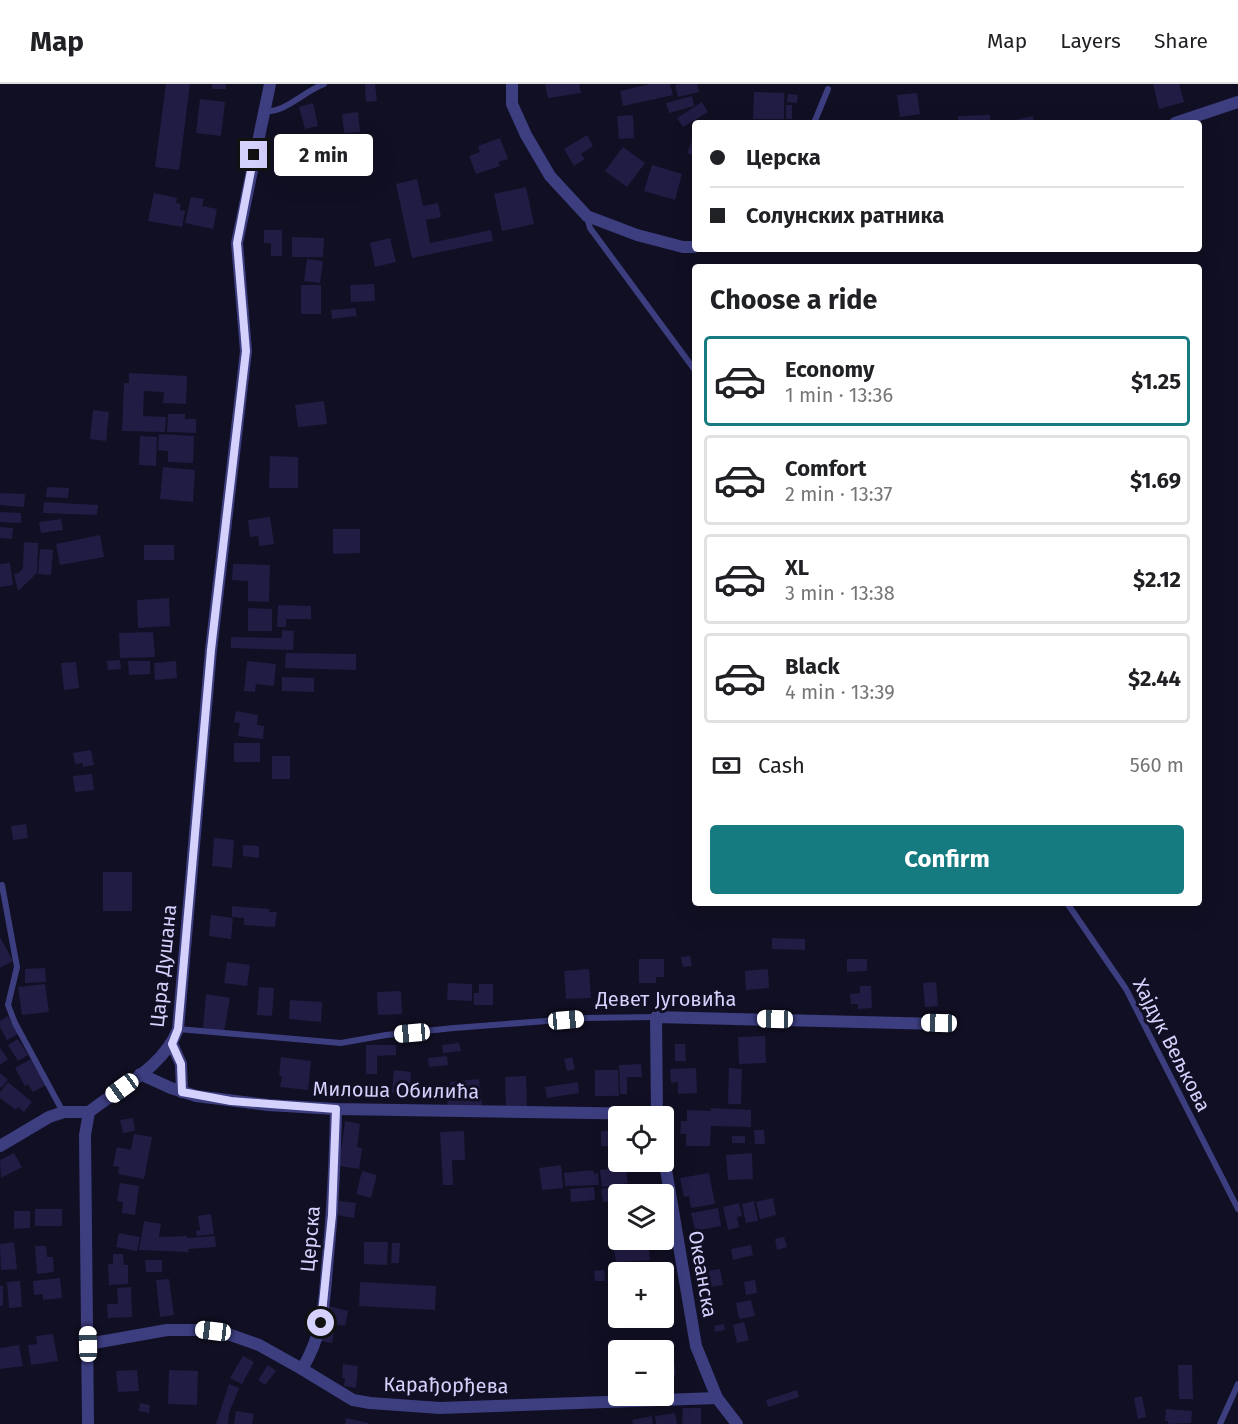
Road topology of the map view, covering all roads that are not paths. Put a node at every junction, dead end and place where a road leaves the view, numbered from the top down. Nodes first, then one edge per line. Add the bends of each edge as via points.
1 (270, 84) edge
2 (324, 84) edge
3 (512, 84) edge
4 (828, 88) dead end
5 (1238, 102) edge
6 (263, 111) junction
7 (815, 120) edge
8 (1184, 120) edge
9 (587, 216) junction
10 (692, 247) edge
11 (692, 366) edge
12 (2, 885) dead end
13 (1069, 906) edge
14 (656, 1017) junction
15 (939, 1023) dead end
16 (178, 1029) junction
17 (172, 1044) junction
18 (140, 1074) junction
19 (182, 1092) junction
20 (657, 1106) edge
21 (336, 1109) junction
22 (64, 1112) junction
23 (89, 1112) junction
24 (608, 1114) edge
25 (0, 1146) edge
26 (666, 1172) edge
27 (1238, 1209) edge
28 (88, 1344) junction
29 (302, 1368) junction
30 (1238, 1384) edge
31 (717, 1398) junction
32 (88, 1424) edge
33 (737, 1424) edge
34 (1220, 1424) edge

1 - 6 street, Цара Душана
2 - 6 lane via 284,107
3 - 9 street via 512,104 526,135 550,176
4 - 7 lane
5 - 8 street
6 - 16 street, Цара Душана via 237,243 246,351 211,650
9 - 10 street via 636,235
9 - 11 lane via 590,228
12 - 22 lane via 17,967 8,1005
13 - 27 lane, Хајдук Вељкова via 1126,989
14 - 15 street, Девет Југовића
14 - 16 lane, Девет Југовића via 454,1028 341,1043
14 - 20 street
16 - 17 street, Цара Душана
17 - 18 street, Цара Душана
17 - 19 street via 181,1064
18 - 19 street, Милоша Обилића
18 - 23 street, Цара Душана
19 - 21 street, Милоша Обилића via 267,1105
21 - 24 street, Милоша Обилића
21 - 29 street, Церска via 332,1215 321,1323 314,1350
22 - 23 street
22 - 25 street
23 - 28 street via 84,1175
26 - 31 street, Океанска via 696,1346
28 - 29 street, Карађорђева via 167,1330 225,1332
28 - 32 street
29 - 31 street, Карађорђева via 353,1400 416,1407
30 - 34 lane
31 - 33 street

